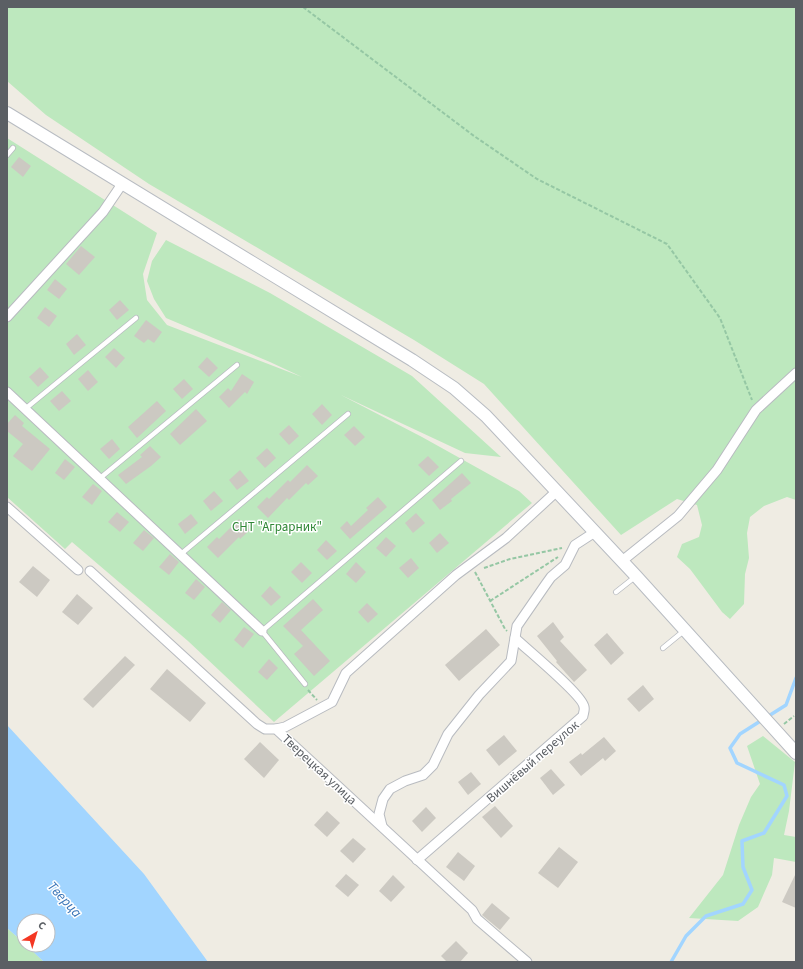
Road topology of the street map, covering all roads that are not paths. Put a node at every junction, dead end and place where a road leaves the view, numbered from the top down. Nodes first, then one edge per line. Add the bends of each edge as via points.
1 (7, 112) edge
2 (13, 148) dead end
3 (7, 155) edge
4 (122, 184) junction
5 (7, 317) edge
6 (136, 318) dead end
7 (237, 365) dead end
8 (796, 373) edge
9 (7, 392) edge
10 (25, 409) junction
11 (348, 414) dead end
12 (461, 461) dead end
13 (99, 479) junction
14 (557, 491) junction
15 (7, 506) edge
16 (594, 532) junction
17 (181, 554) junction
18 (622, 561) junction
19 (78, 570) dead end
20 (90, 571) dead end
21 (636, 576) junction
22 (616, 592) dead end
23 (685, 630) junction
24 (262, 631) junction
25 (514, 638) junction
26 (663, 648) dead end
27 (305, 684) road end
28 (276, 729) junction
29 (796, 753) edge
30 (382, 826) junction
31 (417, 860) junction
32 (527, 962) edge

1 - 4 main road
2 - 3 lane
4 - 5 street via 103,212
4 - 14 main road via 454,388 479,408
6 - 10 lane
7 - 13 lane
8 - 18 street via 756,410 717,470 678,516
9 - 10 street
10 - 13 street
11 - 17 lane
12 - 24 lane
13 - 17 street
14 - 16 main road
14 - 28 street via 506,538 456,575 346,673 332,702 285,727
15 - 19 street
16 - 18 main road
16 - 25 street via 575,545 565,564 551,577 517,626
17 - 24 street
18 - 21 main road
20 - 28 street, Тверецкая улица via 257,724 265,729
21 - 22 lane
21 - 23 main road
23 - 26 lane
23 - 29 main road
24 - 27 lane
25 - 30 street via 511,661 479,695 448,734 433,765 424,775 390,789 382,799 379,814
25 - 31 street, Вишнёвый переулок via 564,682 581,701 584,707 583,716
28 - 30 street, Тверецкая улица
30 - 31 street, Тверецкая улица
31 - 32 street, Тверецкая улица via 472,910 477,919

